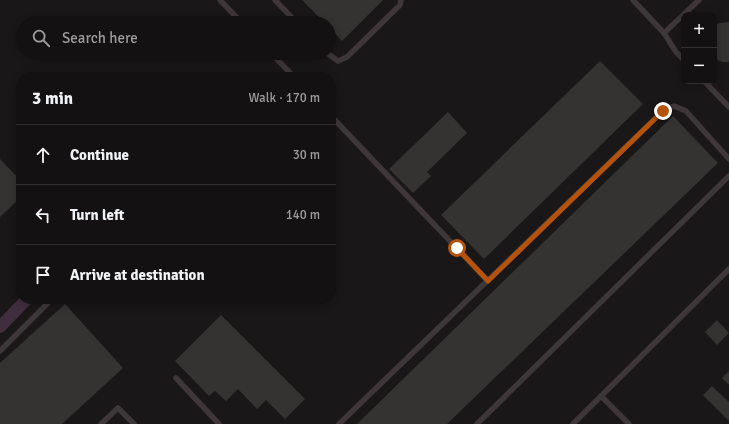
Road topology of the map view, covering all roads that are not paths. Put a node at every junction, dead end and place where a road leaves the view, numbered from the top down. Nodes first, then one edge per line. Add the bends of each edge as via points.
1 (275, 0) edge
2 (401, 0) edge
3 (633, 0) edge
4 (699, 0) edge
5 (223, 1) edge
6 (236, 16) edge
7 (290, 16) edge
8 (664, 33) junction
9 (681, 57) edge
10 (278, 60) edge
11 (336, 60) edge
12 (289, 72) edge
13 (707, 84) edge
14 (729, 107) edge
15 (336, 121) edge
16 (729, 159) edge
17 (729, 176) edge
18 (729, 269) edge
19 (488, 281) junction
20 (47, 304) edge
21 (0, 351) edge
22 (176, 378) dead end
23 (601, 396) junction
24 (101, 424) edge
25 (134, 424) edge
26 (219, 424) edge
27 (339, 424) edge
28 (477, 424) edge
29 (573, 424) edge
30 (629, 424) edge

1 - 7 lane
2 - 11 lane via 400,5 347,57
3 - 8 lane
4 - 8 lane
5 - 6 lane
8 - 9 lane
10 - 12 lane
13 - 14 lane
15 - 19 lane
16 - 19 lane via 686,112 674,106 663,111
17 - 28 lane
18 - 23 lane
19 - 27 lane
20 - 21 lane
22 - 26 lane
23 - 29 lane
23 - 30 lane
24 - 25 lane via 118,408

